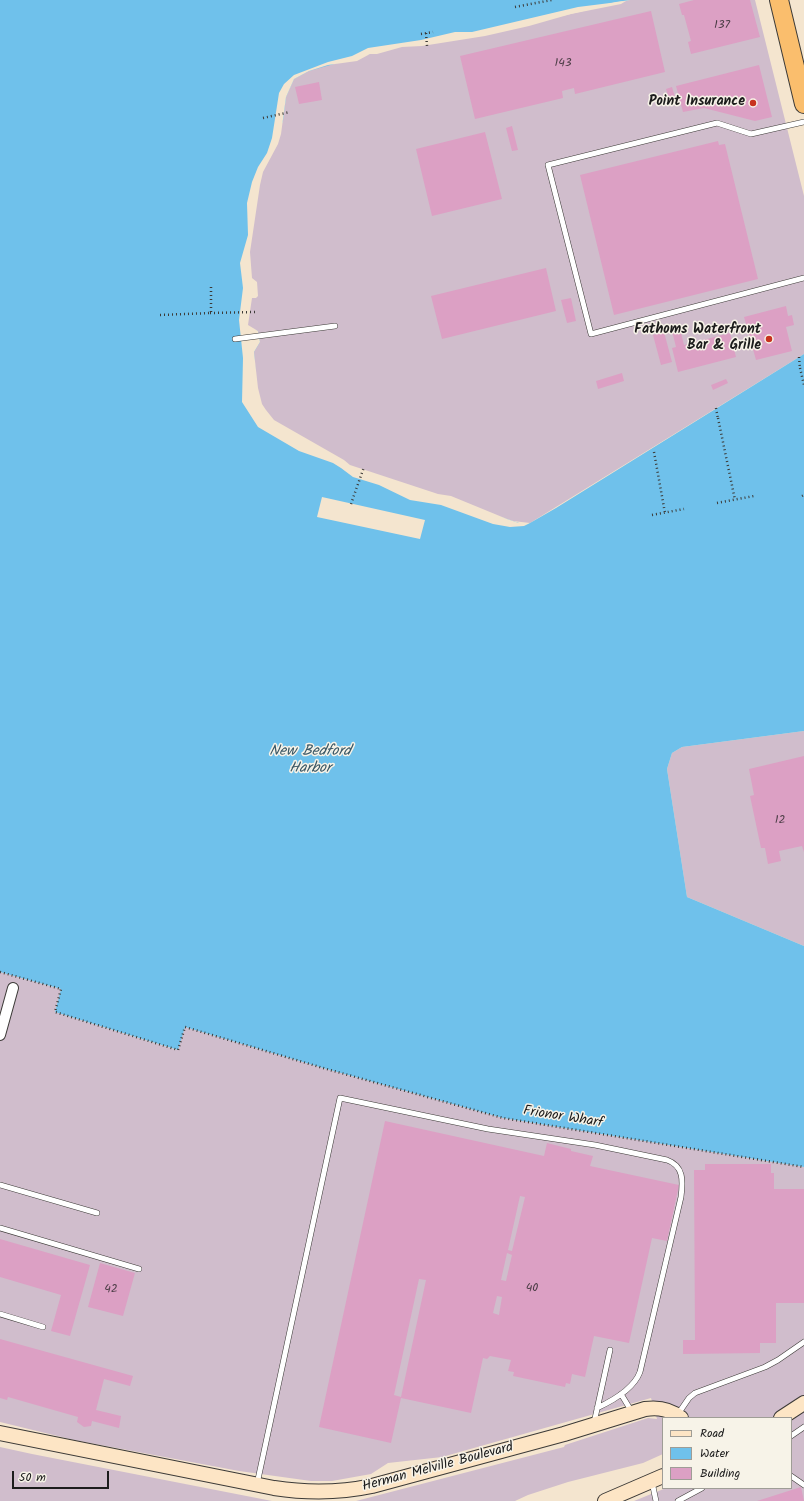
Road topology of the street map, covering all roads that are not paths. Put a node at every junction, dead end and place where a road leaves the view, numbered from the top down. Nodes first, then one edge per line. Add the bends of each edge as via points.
1 (779, 0) edge
2 (804, 104) edge
3 (804, 122) edge
4 (804, 278) edge
5 (335, 326) dead end
6 (235, 339) dead end
7 (13, 988) dead end
8 (3, 1010) edge
9 (0, 1035) edge
10 (0, 1185) edge
11 (97, 1213) dead end
12 (0, 1228) edge
13 (139, 1269) dead end
14 (0, 1314) edge
15 (43, 1326) dead end
16 (804, 1342) edge
17 (610, 1350) dead end
18 (621, 1394) junction
19 (804, 1403) edge
20 (597, 1408) junction
21 (632, 1413) junction
22 (679, 1416) edge
23 (782, 1417) edge
24 (594, 1425) junction
25 (804, 1427) edge
26 (0, 1433) edge
27 (792, 1435) edge
28 (792, 1477) edge
29 (657, 1479) edge
30 (256, 1485) junction
31 (804, 1485) edge
32 (700, 1489) edge
33 (604, 1501) edge
34 (656, 1501) edge
35 (678, 1501) edge

1 - 2 highway
3 - 4 lane via 751,134 717,123 548,166 591,334
5 - 6 lane
7 - 8 street
8 - 9 street
10 - 11 lane
12 - 13 lane
14 - 15 lane
16 - 22 lane via 765,1367 695,1393 689,1398
17 - 20 lane
18 - 20 lane
18 - 21 lane
18 - 30 lane via 638,1375 681,1197 681,1170 667,1160 595,1145 488,1129 340,1098
19 - 23 street
20 - 24 lane
21 - 22 street, Herman Melville Boulevard via 657,1408
21 - 24 street, Herman Melville Boulevard
24 - 30 street, Herman Melville Boulevard via 357,1489 302,1492
25 - 27 lane
26 - 30 street, Herman Melville Boulevard
28 - 31 lane
29 - 33 street
29 - 34 lane
32 - 35 lane

